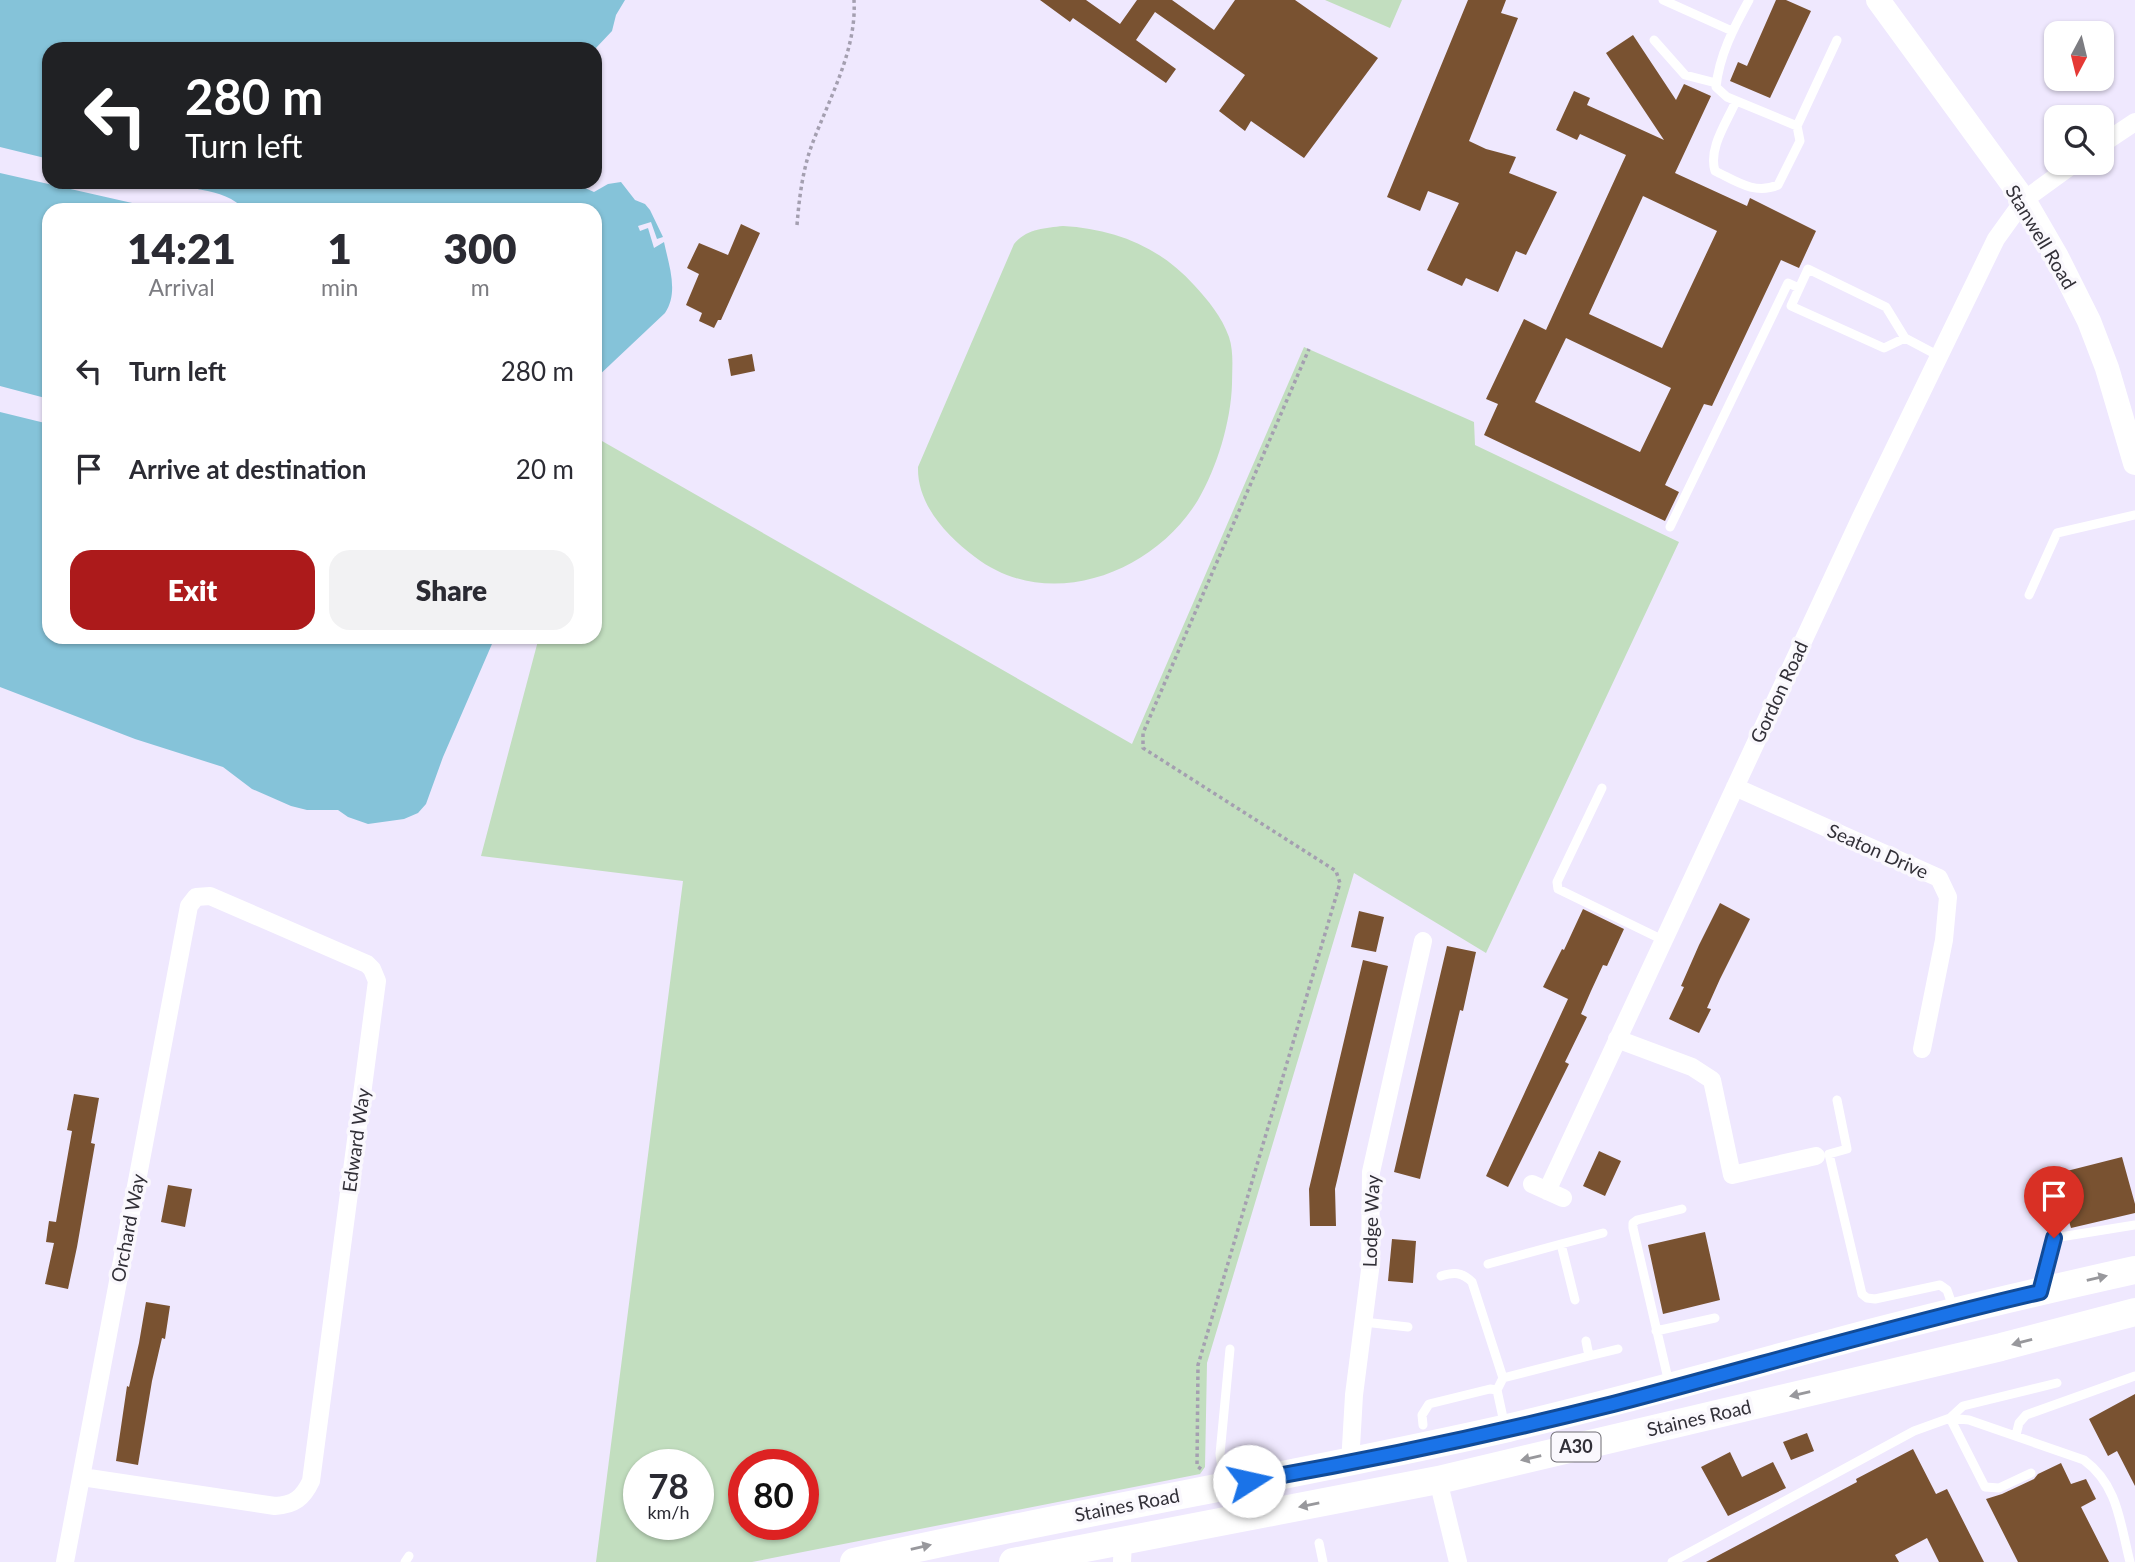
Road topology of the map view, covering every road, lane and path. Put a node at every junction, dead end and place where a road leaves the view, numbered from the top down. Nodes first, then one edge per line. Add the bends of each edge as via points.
1 (853, 0) edge
2 (1662, 0) edge
3 (1749, 0) edge
4 (1878, 0) edge
5 (1732, 31) junction
6 (1654, 40) dead end
7 (1837, 40) dead end
8 (1716, 83) junction
9 (1736, 101) junction
10 (2135, 122) edge
11 (1797, 126) junction
12 (2114, 136) edge
13 (2058, 175) edge
14 (2024, 200) junction
15 (797, 225) dead end
16 (1799, 288) junction
17 (1905, 338) junction
18 (1309, 349) dead end
19 (1939, 356) junction
20 (2135, 463) edge
21 (2135, 515) edge
22 (1670, 527) dead end
23 (2029, 595) dead end
24 (1735, 787) junction
25 (1602, 788) dead end
26 (196, 897) joint
27 (1663, 940) junction
28 (1423, 942) dead end
29 (1617, 1039) junction
30 (1922, 1049) dead end
31 (1837, 1100) dead end
32 (1816, 1156) dead end
33 (1547, 1191) dead end
34 (1682, 1209) dead end
35 (2135, 1225) edge
36 (1603, 1233) dead end
37 (1561, 1244) junction
38 (1488, 1264) dead end
39 (2135, 1270) edge
40 (1441, 1276) dead end
41 (2040, 1292) junction
42 (1575, 1300) dead end
43 (1955, 1312) junction
44 (2135, 1312) edge
45 (1715, 1318) dead end
46 (1364, 1322) junction
47 (1408, 1327) dead end
48 (1656, 1331) junction
49 (1586, 1341) dead end
50 (1230, 1349) dead end
51 (1618, 1349) dead end
52 (1589, 1356) junction
53 (2135, 1376) edge
54 (1503, 1378) junction
55 (2057, 1383) dead end
56 (1670, 1388) junction
57 (1497, 1390) junction
58 (1950, 1418) junction
59 (1423, 1425) dead end
60 (1506, 1428) junction
61 (2015, 1435) junction
62 (1350, 1464) junction
63 (2031, 1473) dead end
64 (82, 1477) junction
65 (1213, 1478) junction
66 (1438, 1480) junction
67 (1319, 1543) dead end
68 (1123, 1551) edge
69 (65, 1562) edge
70 (854, 1562) edge
71 (1013, 1562) edge
72 (1323, 1562) edge
73 (1458, 1562) edge
74 (1672, 1562) edge
75 (2130, 1562) edge

1 - 15 path via 855,16 848,51 809,153
2 - 5 lane
3 - 5 lane
4 - 14 main road, Stanwell Road
5 - 8 lane
6 - 8 lane via 1685,75
7 - 11 lane
8 - 9 lane
9 - 11 lane
9 - 11 lane via 1712,162 1715,171 1753,189 1778,185 1800,141
10 - 12 street
13 - 14 street, Gordon Road
14 - 19 street, Gordon Road via 1996,239
14 - 20 main road, Stanwell Road via 2089,321
16 - 17 lane via 1808,269 1886,307
16 - 17 lane via 1791,306 1884,348
16 - 22 lane via 1788,283
17 - 19 lane
18 - 65 path via 1143,733 1143,748 1336,871 1340,883 1198,1365 1197,1465
19 - 24 street, Gordon Road
21 - 23 lane via 2057,533
24 - 27 street, Gordon Road
24 - 30 street, Seaton Drive via 1939,878 1948,897 1944,940
25 - 27 lane via 1557,882 1558,889
26 - 64 street, Orchard Way via 189,906
26 - 64 street, Edward Way via 210,896 367,964 377,981 311,1481 298,1500 275,1506
27 - 29 street, Gordon Road
28 - 46 street, Lodge Way via 1371,1172 1370,1270
29 - 32 street via 1692,1067 1712,1080 1732,1175
29 - 33 street, Gordon Road
31 - 43 lane via 1847,1149 1829,1154 1862,1294 1875,1299 1940,1285 1947,1290
34 - 48 lane via 1633,1223
35 - 41 lane via 2054,1238
36 - 37 lane
37 - 38 lane
37 - 42 lane
41 -> 39 highway, Staines Road / A30
40 - 54 lane via 1454,1272 1472,1282
41 - 43 highway, Staines Road / A30
43 - 56 highway, Staines Road / A30
44 -> 66 highway, Staines Road / A30
45 - 48 lane
46 - 47 lane
46 - 62 street, Lodge Way
48 - 56 lane
49 - 52 lane
50 - 65 lane via 1220,1454
51 - 52 lane
52 - 54 lane
53 - 61 lane via 2026,1415
54 - 57 lane
55 - 58 lane via 1963,1406
56 - 60 highway, Staines Road / A30
57 - 59 lane via 1429,1404 1422,1415
57 - 60 lane
58 - 61 lane
58 - 63 lane via 1985,1488 1999,1488
58 - 74 lane via 1914,1431
60 - 62 highway, Staines Road / A30
61 - 75 lane via 2084,1460 2100,1471 2112,1490
62 - 65 highway, Staines Road / A30
64 - 69 street, Orchard Way
70 -> 65 highway, Staines Road / A30
66 -> 68 highway, Staines Road / A30
66 - 73 street
67 - 72 lane
68 - 71 highway, Staines Road / A30

